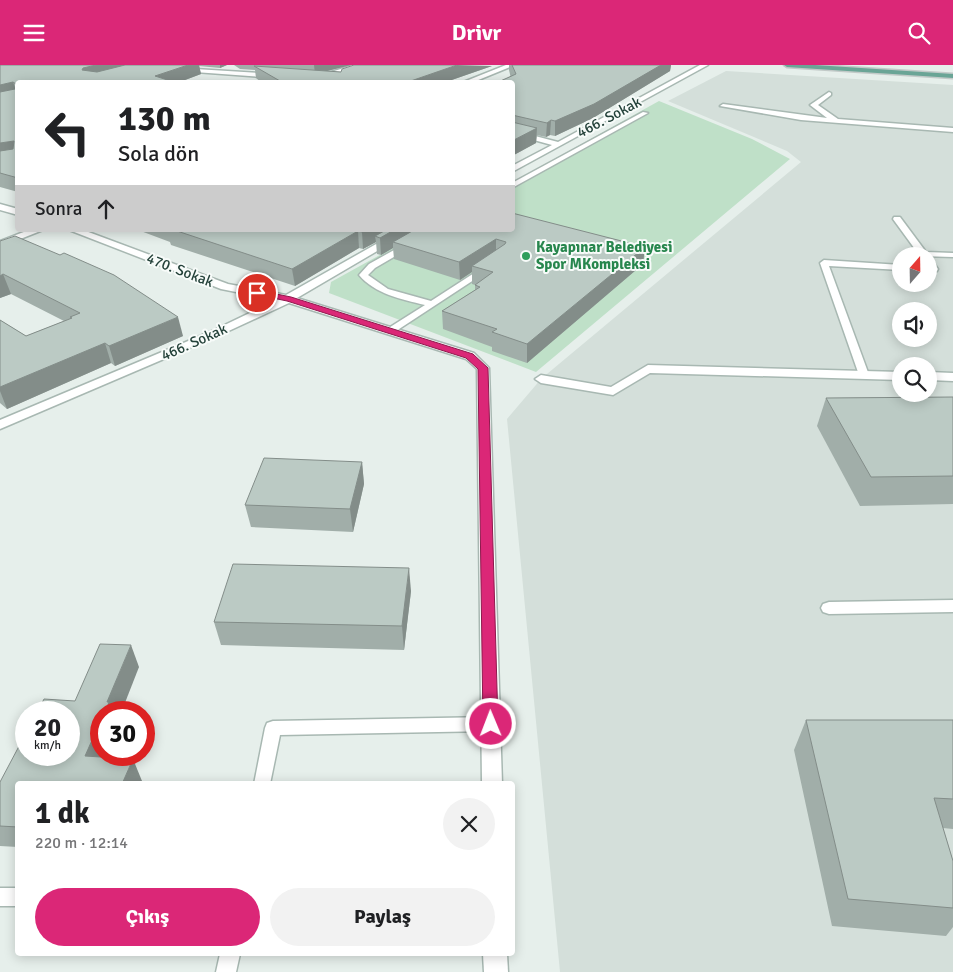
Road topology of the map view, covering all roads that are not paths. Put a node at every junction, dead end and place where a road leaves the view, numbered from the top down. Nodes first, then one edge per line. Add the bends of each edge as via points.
1 (360, 65) edge
2 (512, 65) edge
3 (705, 65) edge
4 (787, 65) edge
5 (174, 69) edge
6 (953, 76) edge
7 (287, 77) edge
8 (316, 78) junction
9 (298, 80) edge
10 (325, 80) edge
11 (472, 80) edge
12 (829, 94) dead end
13 (723, 106) dead end
14 (645, 113) dead end
15 (836, 121) junction
16 (953, 130) edge
17 (515, 133) edge
18 (558, 144) junction
19 (515, 168) edge
20 (515, 184) edge
21 (0, 207) edge
22 (15, 211) edge
23 (897, 219) dead end
24 (33, 232) edge
25 (79, 232) edge
26 (405, 232) edge
27 (433, 232) edge
28 (0, 244) edge
29 (918, 247) edge
30 (938, 255) edge
31 (953, 255) edge
32 (492, 265) edge
33 (892, 267) edge
34 (288, 299) junction
35 (432, 304) junction
36 (390, 331) junction
37 (864, 375) junction
38 (892, 376) edge
39 (937, 376) edge
40 (953, 377) edge
41 (542, 379) dead end
42 (0, 425) edge
43 (953, 606) edge
44 (829, 608) dead end
45 (491, 724) junction
46 (263, 781) edge
47 (492, 781) edge
48 (0, 897) edge
49 (15, 897) edge
50 (230, 956) edge
51 (495, 956) edge
52 (226, 972) edge
53 (496, 972) edge

1 - 8 street
2 - 11 street
3 - 18 street, 466. Sokak
4 - 6 main road
5 - 7 street
8 - 9 street
8 - 10 street
12 - 15 street via 814,105
13 - 15 street
14 - 20 lane
15 - 16 street
17 - 18 street
18 - 19 street, 466. Sokak
21 - 22 street
23 - 29 lane
24 - 28 street
25 - 34 street, 470. Sokak via 225,287
26 - 34 street, 466. Sokak
27 - 35 lane via 363,275 370,283
30 - 31 lane
32 - 35 lane
33 - 37 lane via 824,263
34 - 36 street, 470. Sokak
34 - 42 street, 466. Sokak
35 - 36 lane
36 - 45 street, 470. Sokak via 470,356 483,368
37 - 38 street
37 - 41 street via 648,369 613,391
39 - 40 street
43 - 44 street
45 - 46 lane via 273,728
45 - 47 street, 470. Sokak
48 - 49 lane
50 - 52 lane
51 - 53 street

